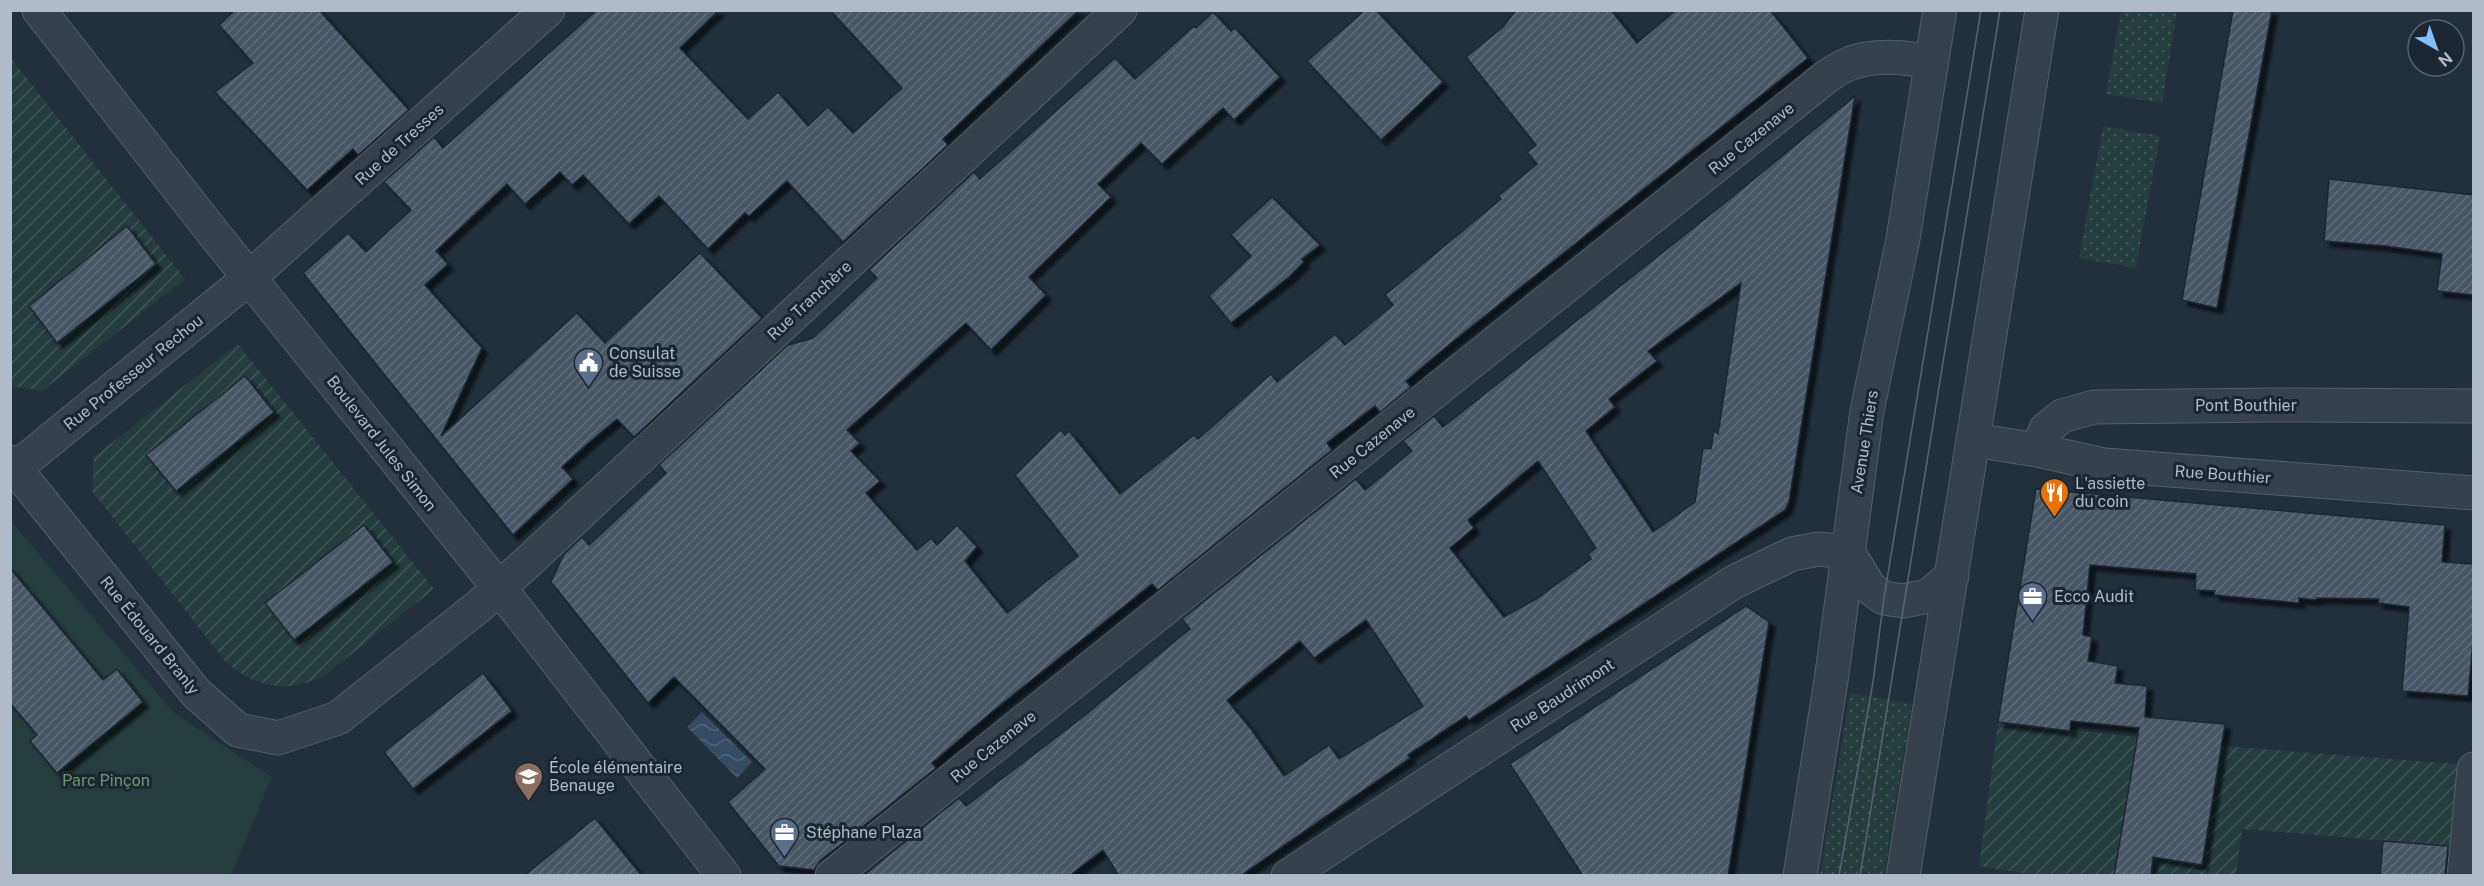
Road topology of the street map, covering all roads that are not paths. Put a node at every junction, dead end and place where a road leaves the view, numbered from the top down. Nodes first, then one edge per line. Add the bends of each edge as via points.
1 (39, 10) edge
2 (548, 10) edge
3 (1120, 10) edge
4 (1940, 10) edge
5 (2042, 10) edge
6 (1931, 62) junction
7 (250, 277) junction
8 (2474, 406) edge
9 (1974, 440) junction
10 (2037, 450) junction
11 (13, 465) edge
12 (2474, 493) edge
13 (1848, 552) junction
14 (1952, 576) junction
15 (498, 589) junction
16 (2474, 770) edge
17 (724, 876) edge
18 (832, 876) edge
19 (1288, 876) edge
20 (1800, 876) edge
21 (1903, 876) edge
22 (2464, 876) edge

1 - 7 street, Boulevard Jules Simon
2 - 7 street, Rue de Tresses
3 - 15 street, Rue Tranchère
4 - 6 street, Avenue Thiers
5 - 9 street
6 - 13 street, Avenue Thiers via 1903,239 1867,411
6 - 18 street, Rue Cazenave via 1911,58 1866,59 1849,63 1826,77
7 - 11 street, Rue Professeur Rechou
7 - 15 street, Boulevard Jules Simon
8 - 10 street, Pont Bouthier via 2094,407 2062,416 2046,429
9 - 10 street, Rue Bouthier
9 - 14 street
10 - 12 street, Rue Bouthier via 2104,465
11 - 15 street, Rue Édouard Branly via 196,693 238,730 278,738 338,718
13 - 14 street via 1870,588 1884,598 1904,602 1928,596
13 - 19 street, Rue Baudrimont via 1818,549 1792,554 1734,582
13 - 20 street, Avenue Thiers
14 - 21 street
15 - 17 street, Boulevard Jules Simon
16 - 22 street

